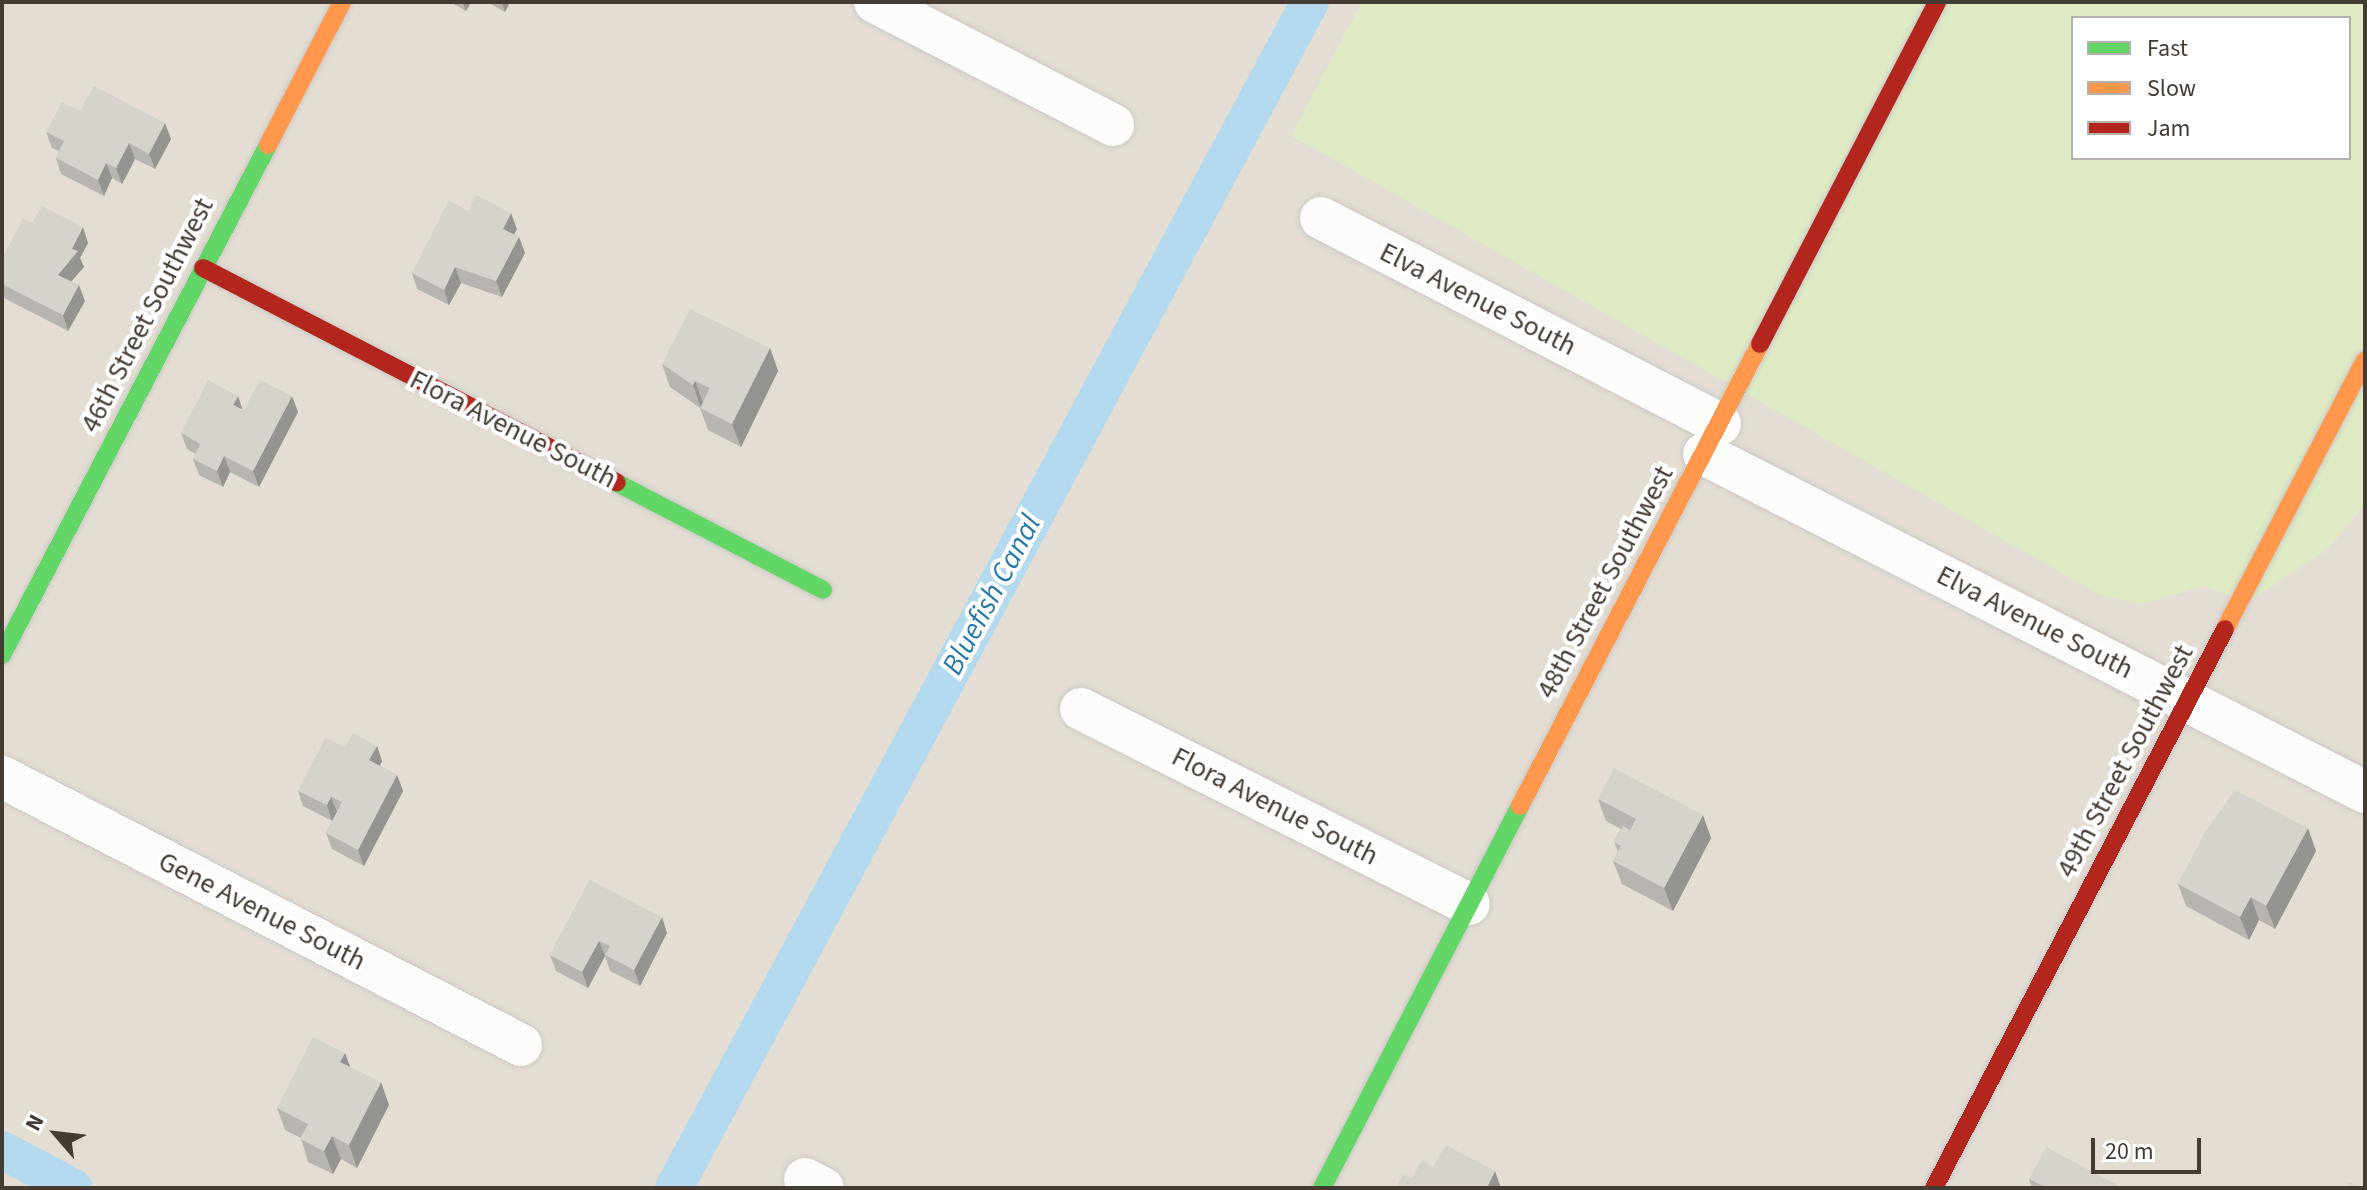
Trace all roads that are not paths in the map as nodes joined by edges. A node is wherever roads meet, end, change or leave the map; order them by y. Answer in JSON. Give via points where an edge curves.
{"nodes":[{"id":1,"x":342,"y":2,"type":"edge"},
{"id":2,"x":875,"y":2,"type":"edge"},
{"id":3,"x":1937,"y":2,"type":"edge"},
{"id":4,"x":1113,"y":125,"type":"dead end"},
{"id":5,"x":1321,"y":218,"type":"dead end"},
{"id":6,"x":203,"y":268,"type":"junction"},
{"id":7,"x":2365,"y":360,"type":"edge"},
{"id":8,"x":1712,"y":439,"type":"junction"},
{"id":9,"x":823,"y":590,"type":"dead end"},
{"id":10,"x":2,"y":655,"type":"edge"},
{"id":11,"x":2189,"y":701,"type":"junction"},
{"id":12,"x":1081,"y":709,"type":"dead end"},
{"id":13,"x":2,"y":777,"type":"edge"},
{"id":14,"x":2365,"y":792,"type":"edge"},
{"id":15,"x":1469,"y":904,"type":"junction"},
{"id":16,"x":521,"y":1045,"type":"dead end"},
{"id":17,"x":1322,"y":1188,"type":"edge"},
{"id":18,"x":1934,"y":1188,"type":"edge"}],
"edges":[{"from":1,"to":6,"type":"street","name":"46th Street Southwest"},
{"from":2,"to":4,"type":"street"},
{"from":3,"to":8,"type":"street","name":"48th Street Southwest"},
{"from":5,"to":8,"type":"street","name":"Elva Avenue South"},
{"from":6,"to":9,"type":"street","name":"Flora Avenue South"},
{"from":6,"to":10,"type":"street","name":"46th Street Southwest"},
{"from":7,"to":11,"type":"street","name":"49th Street Southwest"},
{"from":8,"to":11,"type":"street","name":"Elva Avenue South"},
{"from":8,"to":15,"type":"street","name":"48th Street Southwest"},
{"from":11,"to":14,"type":"street","name":"Elva Avenue South"},
{"from":11,"to":18,"type":"street","name":"49th Street Southwest"},
{"from":12,"to":15,"type":"street","name":"Flora Avenue South"},
{"from":13,"to":16,"type":"street","name":"Gene Avenue South"},
{"from":15,"to":17,"type":"street","name":"48th Street Southwest"}]}
